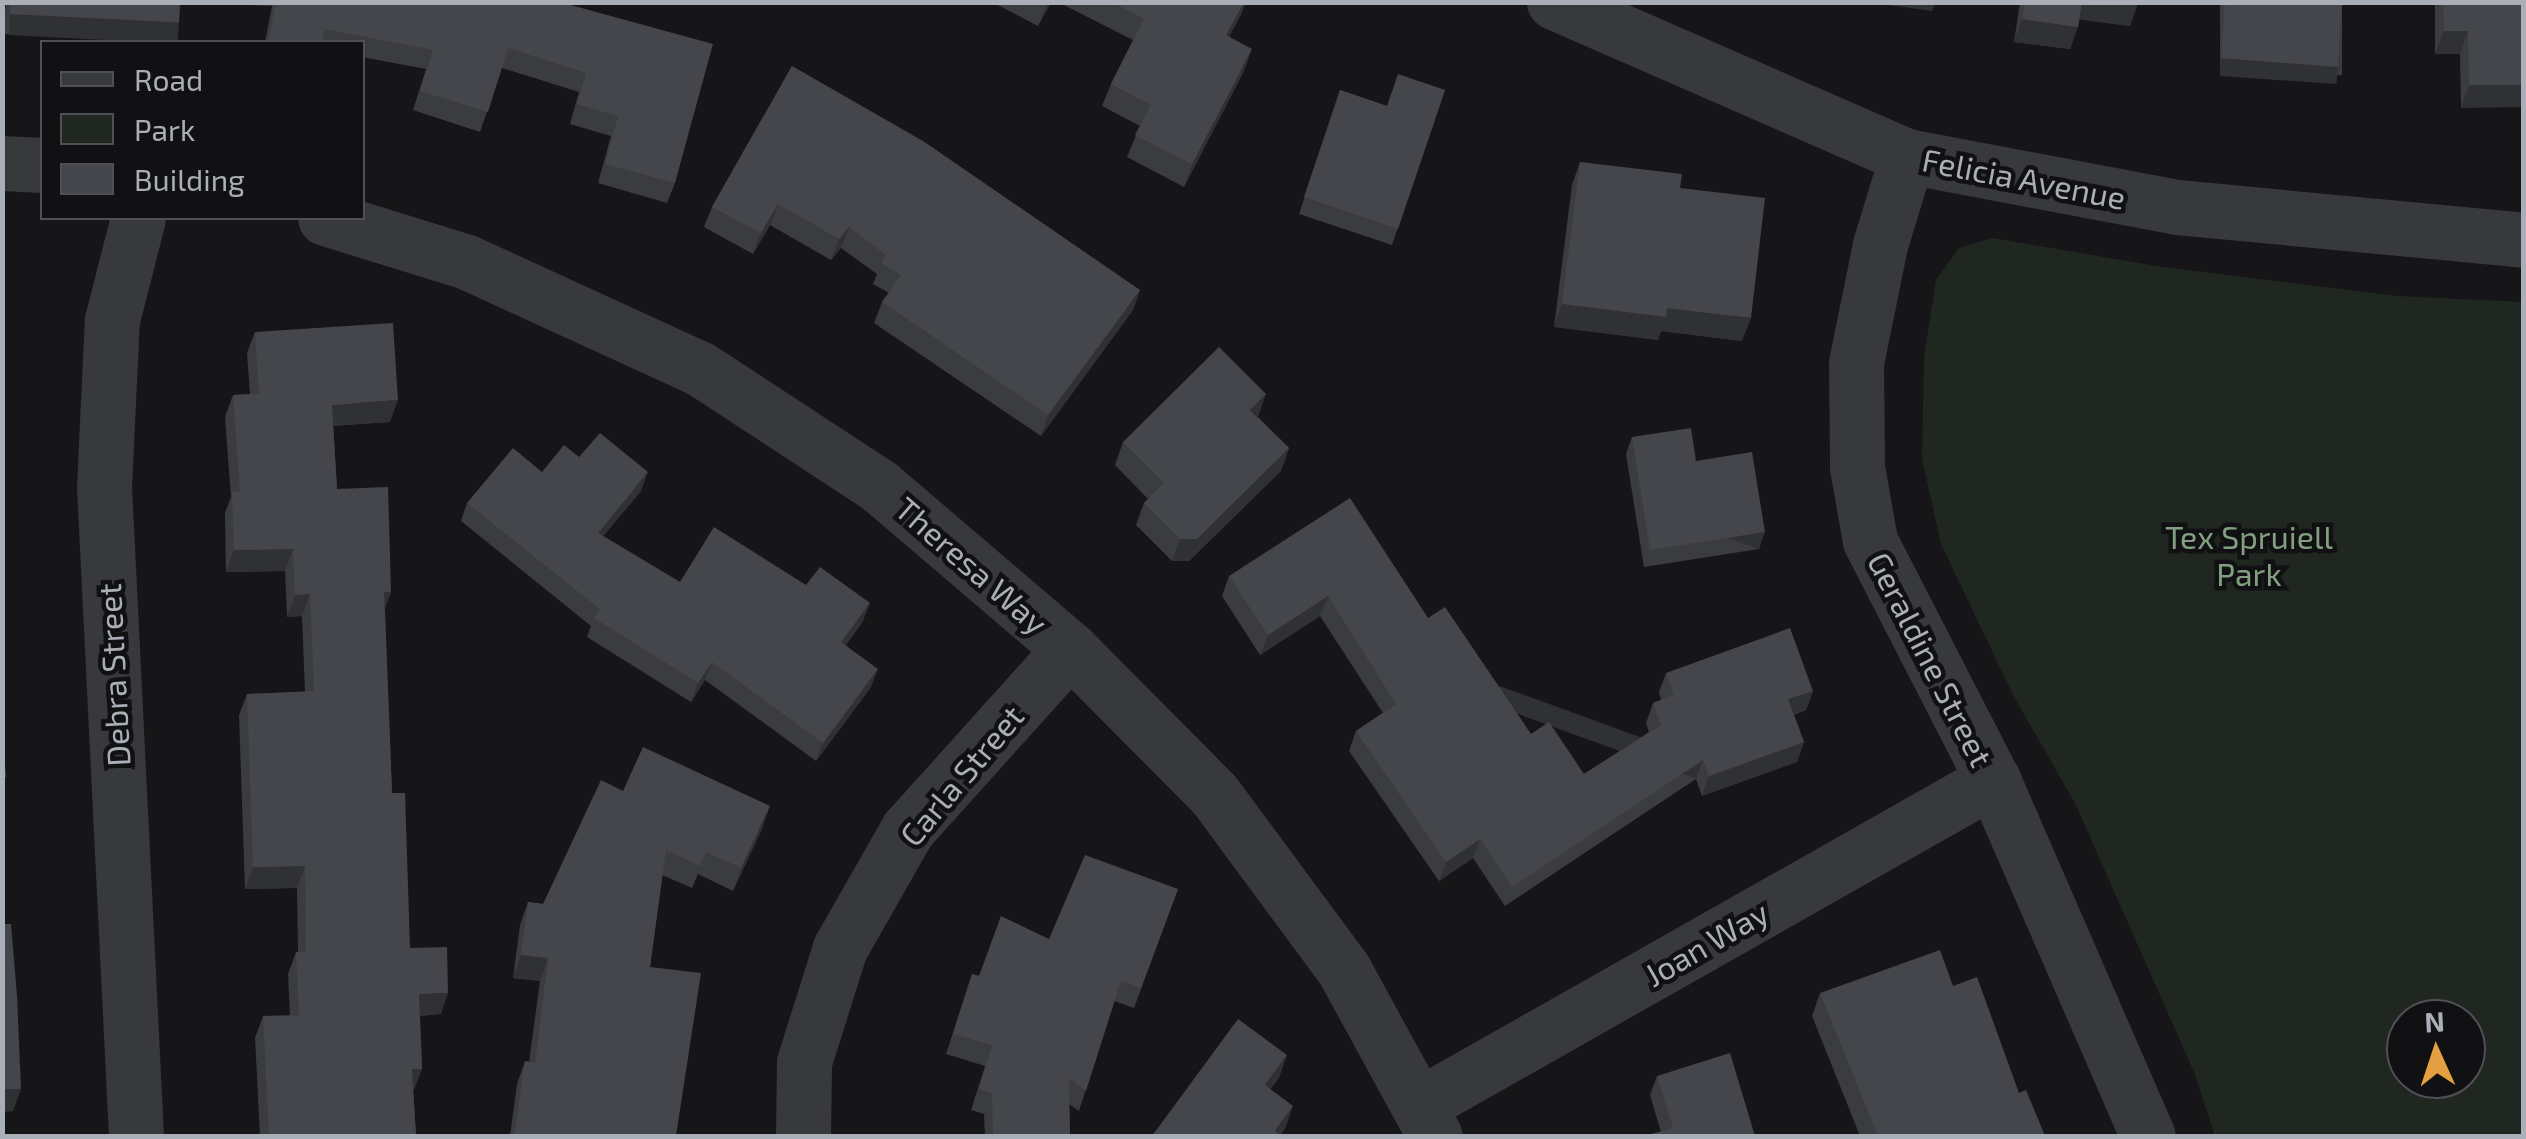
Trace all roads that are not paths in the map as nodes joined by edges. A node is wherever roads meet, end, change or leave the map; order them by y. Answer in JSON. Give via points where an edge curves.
{"nodes":[{"id":1,"x":1554,"y":2,"type":"edge"},
{"id":2,"x":1907,"y":156,"type":"junction"},
{"id":3,"x":2,"y":163,"type":"edge"},
{"id":4,"x":40,"y":165,"type":"edge"},
{"id":5,"x":137,"y":220,"type":"edge"},
{"id":6,"x":331,"y":220,"type":"edge"},
{"id":7,"x":2524,"y":240,"type":"edge"},
{"id":8,"x":1070,"y":649,"type":"junction"},
{"id":9,"x":1993,"y":780,"type":"junction"},
{"id":10,"x":1427,"y":1121,"type":"edge"},
{"id":11,"x":136,"y":1136,"type":"edge"},
{"id":12,"x":803,"y":1136,"type":"edge"},
{"id":13,"x":2148,"y":1136,"type":"edge"}],
"edges":[{"from":1,"to":2,"type":"street","name":"Felicia Avenue"},
{"from":2,"to":7,"type":"street","name":"Felicia Avenue","via":[[2177,207]]},
{"from":2,"to":9,"type":"street","name":"Geraldine Street","via":[[1880,245],[1856,364],[1857,467],[1870,541]]},
{"from":3,"to":4,"type":"street"},
{"from":5,"to":11,"type":"street","name":"Debra Street","via":[[112,320],[104,486]]},
{"from":6,"to":8,"type":"street","name":"Theresa Way","via":[[467,262],[700,368],[878,484]]},
{"from":8,"to":10,"type":"street","name":"Theresa Way","via":[[1214,794],[1344,970]]},
{"from":8,"to":12,"type":"street","name":"Carla Street","via":[[908,829],[840,948],[804,1062]]},
{"from":9,"to":10,"type":"street","name":"Joan Way"},
{"from":9,"to":13,"type":"street","name":"Geraldine Street"}]}
